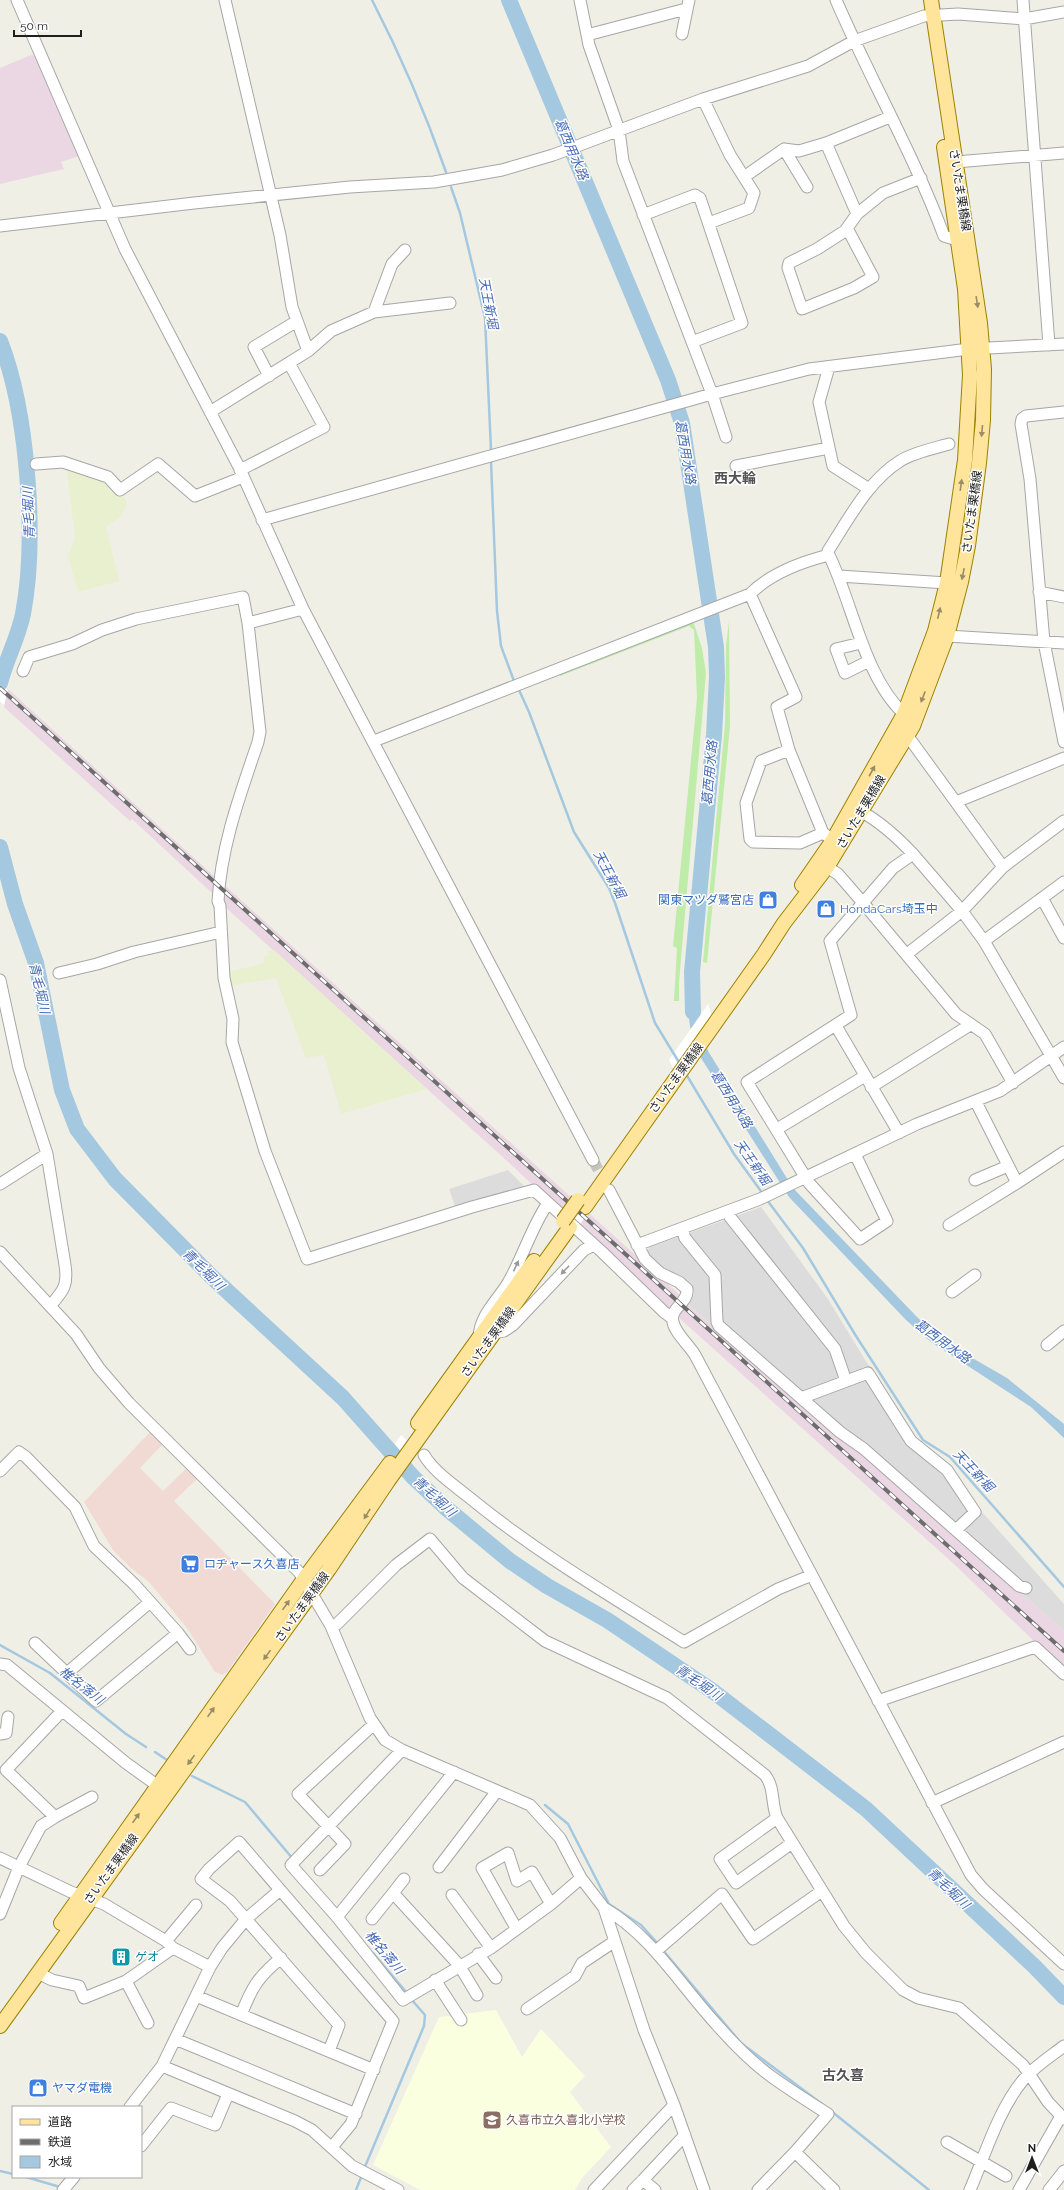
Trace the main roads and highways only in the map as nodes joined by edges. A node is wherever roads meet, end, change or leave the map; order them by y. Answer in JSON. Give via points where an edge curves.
{"nodes":[{"id":1,"x":922,"y":0,"type":"edge"},
{"id":2,"x":932,"y":0,"type":"edge"},
{"id":3,"x":929,"y":16,"type":"junction"},
{"id":4,"x":976,"y":349,"type":"junction"},
{"id":5,"x":941,"y":634,"type":"junction"},
{"id":6,"x":713,"y":1019,"type":"junction"},
{"id":7,"x":566,"y":1224,"type":"junction"},
{"id":8,"x":414,"y":1447,"type":"junction"},
{"id":9,"x":384,"y":1478,"type":"junction"},
{"id":10,"x":85,"y":1897,"type":"junction"},
{"id":11,"x":0,"y":2010,"type":"edge"},
{"id":12,"x":0,"y":2026,"type":"edge"}],
"edges":[{"from":1,"to":3,"type":"main road","name":"さいたま栗橋線"},
{"from":2,"to":3,"type":"main road","name":"さいたま栗橋線"},
{"from":3,"to":4,"type":"main road","name":"さいたま栗橋線","via":[[957,240]]},
{"from":3,"to":4,"type":"main road","name":"さいたま栗橋線","one_way":true,"via":[[956,162]]},
{"from":5,"to":4,"type":"main road","name":"さいたま栗橋線","one_way":true,"via":[[965,460],[970,375]]},
{"from":4,"to":5,"type":"main road","name":"さいたま栗橋線","one_way":true,"via":[[983,420],[975,502],[961,582]]},
{"from":6,"to":5,"type":"main road","name":"さいたま栗橋線","one_way":true,"via":[[904,714]]},
{"from":5,"to":6,"type":"main road","name":"さいたま栗橋線","one_way":true,"via":[[913,726],[827,867]]},
{"from":6,"to":7,"type":"main road","name":"さいたま栗橋線"},
{"from":7,"to":8,"type":"main road","name":"さいたま栗橋線"},
{"from":7,"to":8,"type":"main road","name":"さいたま栗橋線","via":[[478,1336]]},
{"from":8,"to":9,"type":"main road","name":"さいたま栗橋線"},
{"from":10,"to":9,"type":"main road","name":"さいたま栗橋線","one_way":true,"via":[[158,1786],[304,1579]]},
{"from":9,"to":10,"type":"main road","name":"さいたま栗橋線","one_way":true,"via":[[363,1520],[312,1593]]},
{"from":10,"to":11,"type":"main road","name":"さいたま栗橋線"},
{"from":10,"to":12,"type":"main road","name":"さいたま栗橋線","via":[[38,1972]]}]}
